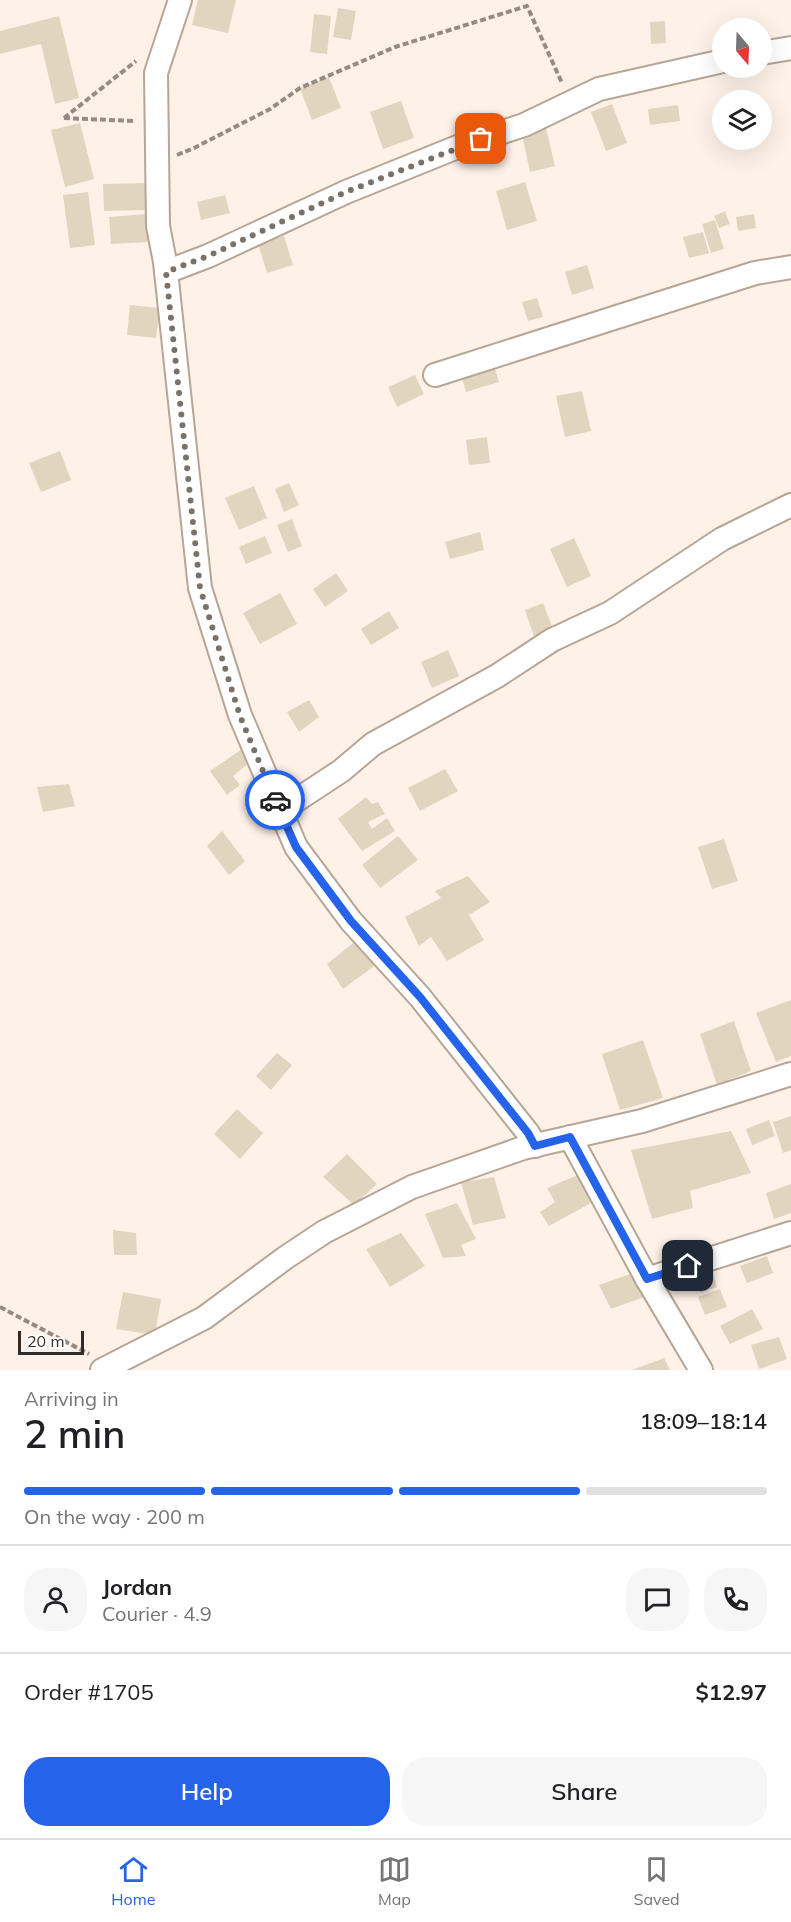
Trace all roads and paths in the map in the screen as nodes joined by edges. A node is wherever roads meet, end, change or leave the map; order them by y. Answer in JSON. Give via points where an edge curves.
{"nodes":[{"id":1,"x":180,"y":0,"type":"edge"},
{"id":2,"x":169,"y":34,"type":"junction"},
{"id":3,"x":791,"y":48,"type":"edge"},
{"id":4,"x":772,"y":51,"type":"edge"},
{"id":5,"x":712,"y":63,"type":"edge"},
{"id":6,"x":572,"y":103,"type":"junction"},
{"id":7,"x":156,"y":121,"type":"junction"},
{"id":8,"x":157,"y":162,"type":"junction"},
{"id":9,"x":791,"y":267,"type":"edge"},
{"id":10,"x":166,"y":272,"type":"junction"},
{"id":11,"x":435,"y":375,"type":"dead end"},
{"id":12,"x":791,"y":505,"type":"edge"},
{"id":13,"x":280,"y":811,"type":"junction"},
{"id":14,"x":791,"y":1074,"type":"edge"},
{"id":15,"x":570,"y":1137,"type":"junction"},
{"id":16,"x":535,"y":1146,"type":"junction"},
{"id":17,"x":791,"y":1233,"type":"edge"},
{"id":18,"x":647,"y":1279,"type":"junction"},
{"id":19,"x":0,"y":1307,"type":"edge"},
{"id":20,"x":106,"y":1368,"type":"edge"},
{"id":21,"x":701,"y":1370,"type":"edge"}],
"edges":[{"from":1,"to":2,"type":"street"},
{"from":2,"to":7,"type":"street","via":[[156,73]]},
{"from":2,"to":7,"type":"path","via":[[64,118]]},
{"from":3,"to":4,"type":"street"},
{"from":5,"to":6,"type":"street","via":[[599,89]]},
{"from":6,"to":8,"type":"path","via":[[527,6],[394,47],[300,88],[270,109],[194,148]]},
{"from":6,"to":10,"type":"street","via":[[346,192]]},
{"from":7,"to":8,"type":"street"},
{"from":8,"to":10,"type":"street","via":[[158,226]]},
{"from":9,"to":11,"type":"street","via":[[755,273]]},
{"from":10,"to":13,"type":"street","via":[[200,588],[240,716]]},
{"from":12,"to":13,"type":"street","via":[[722,538],[610,613],[552,640],[497,676],[373,744],[341,771]]},
{"from":13,"to":16,"type":"street","via":[[296,847],[351,921],[420,997]]},
{"from":14,"to":15,"type":"street","via":[[642,1121]]},
{"from":15,"to":16,"type":"street"},
{"from":15,"to":18,"type":"street"},
{"from":16,"to":20,"type":"street","via":[[412,1186],[324,1232],[204,1318]]},
{"from":17,"to":18,"type":"street"},
{"from":18,"to":21,"type":"street"},
{"from":19,"to":20,"type":"path"}]}
